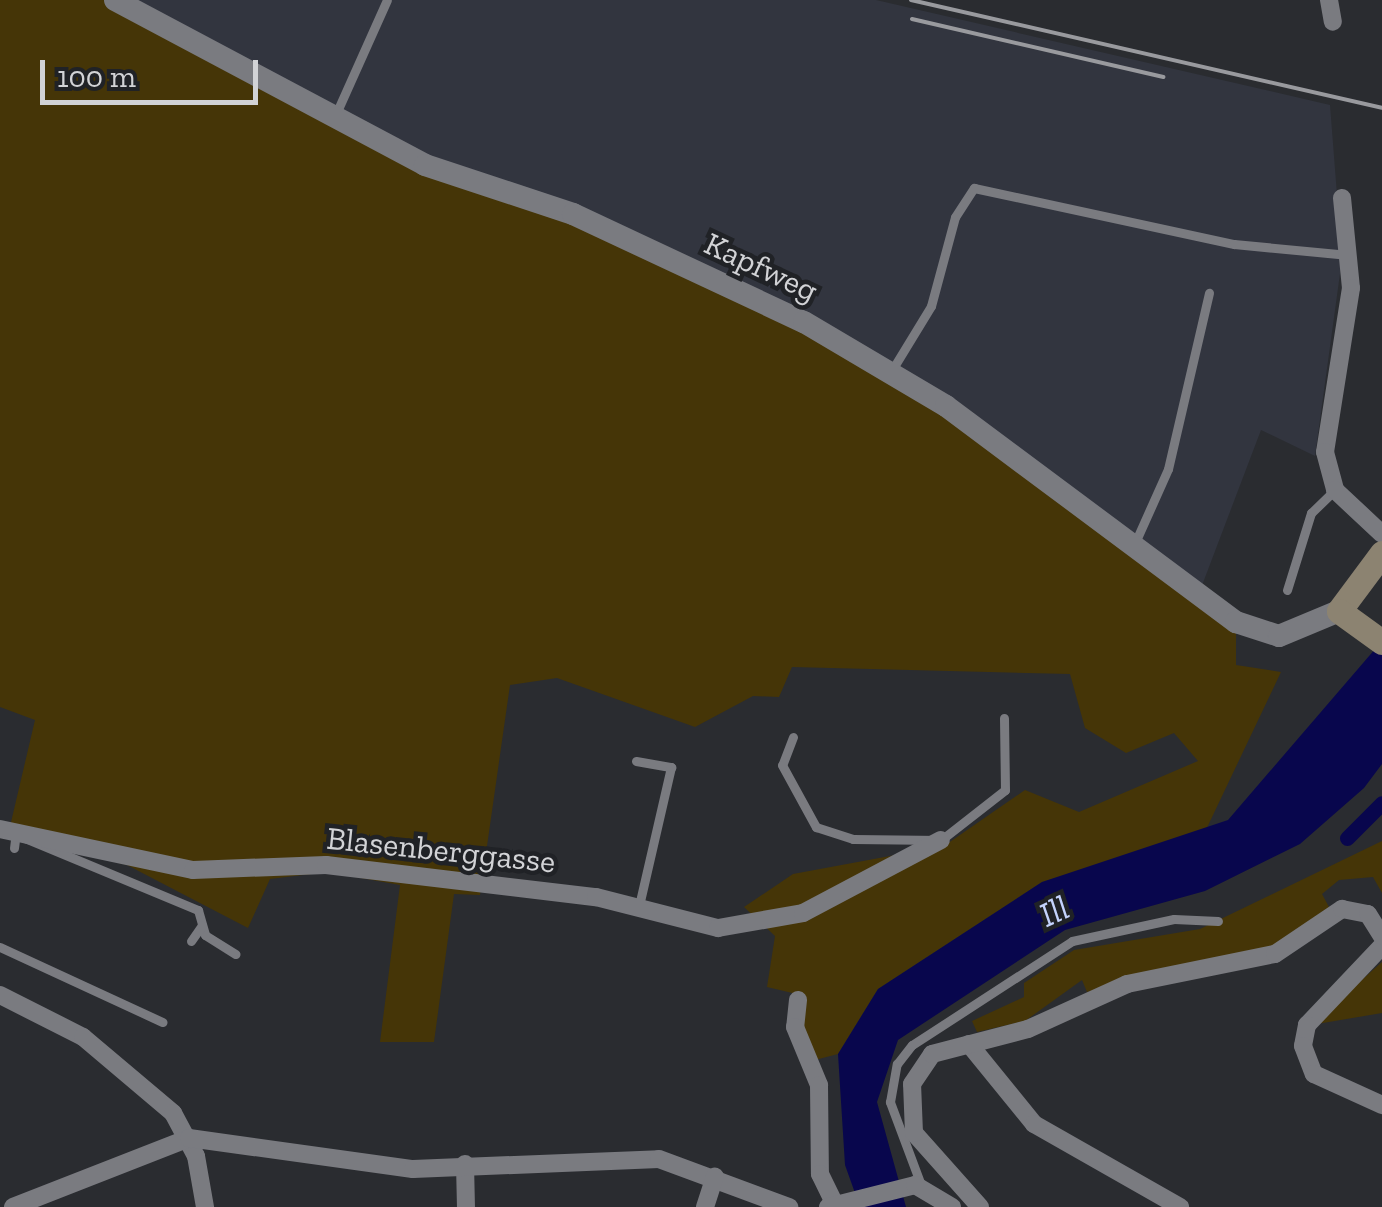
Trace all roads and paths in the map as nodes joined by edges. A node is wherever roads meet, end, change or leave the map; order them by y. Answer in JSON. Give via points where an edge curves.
{"nodes":[{"id":1,"x":115,"y":0,"type":"edge"},
{"id":2,"x":387,"y":0,"type":"edge"},
{"id":3,"x":1329,"y":0,"type":"edge"},
{"id":4,"x":1333,"y":22,"type":"dead end"},
{"id":5,"x":334,"y":118,"type":"junction"},
{"id":6,"x":1342,"y":198,"type":"dead end"},
{"id":7,"x":1350,"y":256,"type":"junction"},
{"id":8,"x":1209,"y":293,"type":"dead end"},
{"id":9,"x":891,"y":371,"type":"junction"},
{"id":10,"x":1334,"y":490,"type":"junction"},
{"id":11,"x":1382,"y":534,"type":"edge"},
{"id":12,"x":1132,"y":548,"type":"junction"},
{"id":13,"x":1382,"y":553,"type":"edge"},
{"id":14,"x":1287,"y":590,"type":"dead end"},
{"id":15,"x":1339,"y":612,"type":"junction"},
{"id":16,"x":1372,"y":635,"type":"edge"},
{"id":17,"x":1004,"y":718,"type":"dead end"},
{"id":18,"x":793,"y":737,"type":"dead end"},
{"id":19,"x":636,"y":761,"type":"dead end"},
{"id":20,"x":10,"y":836,"type":"edge"},
{"id":21,"x":941,"y":840,"type":"junction"},
{"id":22,"x":638,"y":910,"type":"junction"},
{"id":23,"x":1218,"y":921,"type":"dead end"},
{"id":24,"x":202,"y":925,"type":"junction"},
{"id":25,"x":1378,"y":928,"type":"edge"},
{"id":26,"x":191,"y":942,"type":"dead end"},
{"id":27,"x":1382,"y":946,"type":"edge"},
{"id":28,"x":0,"y":947,"type":"edge"},
{"id":29,"x":236,"y":954,"type":"dead end"},
{"id":30,"x":0,"y":995,"type":"edge"},
{"id":31,"x":798,"y":1000,"type":"dead end"},
{"id":32,"x":162,"y":1022,"type":"dead end"},
{"id":33,"x":969,"y":1044,"type":"junction"},
{"id":34,"x":1382,"y":1105,"type":"edge"},
{"id":35,"x":190,"y":1138,"type":"junction"},
{"id":36,"x":465,"y":1164,"type":"junction"},
{"id":37,"x":715,"y":1177,"type":"junction"},
{"id":38,"x":915,"y":1186,"type":"junction"},
{"id":39,"x":832,"y":1206,"type":"edge"},
{"id":40,"x":13,"y":1207,"type":"edge"},
{"id":41,"x":205,"y":1207,"type":"edge"},
{"id":42,"x":466,"y":1207,"type":"edge"},
{"id":43,"x":706,"y":1207,"type":"edge"},
{"id":44,"x":789,"y":1207,"type":"edge"},
{"id":45,"x":952,"y":1207,"type":"edge"},
{"id":46,"x":980,"y":1207,"type":"edge"},
{"id":47,"x":1180,"y":1207,"type":"edge"}],
"edges":[{"from":1,"to":5,"type":"street","name":"Kapfweg"},
{"from":2,"to":5,"type":"lane"},
{"from":3,"to":4,"type":"street"},
{"from":5,"to":9,"type":"street","name":"Kapfweg","via":[[425,166],[573,214]]},
{"from":6,"to":7,"type":"street"},
{"from":7,"to":9,"type":"lane","via":[[1234,244],[974,188],[955,217],[931,306]]},
{"from":7,"to":10,"type":"street","via":[[1325,452]]},
{"from":8,"to":12,"type":"lane","via":[[1168,469]]},
{"from":9,"to":12,"type":"street","name":"Kapfweg"},
{"from":10,"to":11,"type":"street"},
{"from":10,"to":14,"type":"lane","via":[[1311,513]]},
{"from":12,"to":15,"type":"street","name":"Kapfweg","via":[[1259,633],[1301,631]]},
{"from":13,"to":15,"type":"main road"},
{"from":15,"to":16,"type":"main road"},
{"from":17,"to":21,"type":"lane","via":[[1004,790]]},
{"from":18,"to":21,"type":"lane","via":[[782,765],[816,827],[853,839]]},
{"from":19,"to":22,"type":"lane","via":[[671,768]]},
{"from":20,"to":22,"type":"street","name":"Blasenberggasse","via":[[193,870],[326,865]]},
{"from":20,"to":24,"type":"lane","via":[[130,876],[198,910]]},
{"from":21,"to":22,"type":"street","name":"Blasenberggasse","via":[[774,922],[718,928]]},
{"from":23,"to":38,"type":"lane","via":[[1174,919],[1072,941],[912,1044],[897,1064],[890,1102]]},
{"from":24,"to":26,"type":"lane"},
{"from":24,"to":29,"type":"lane"},
{"from":25,"to":33,"type":"street","via":[[1342,909],[1275,954],[1127,984],[1028,1029]]},
{"from":27,"to":34,"type":"street","via":[[1308,1025],[1302,1046],[1314,1074]]},
{"from":28,"to":32,"type":"lane"},
{"from":30,"to":35,"type":"street","via":[[125,1068]]},
{"from":31,"to":39,"type":"street","via":[[794,1027],[819,1085],[820,1174]]},
{"from":33,"to":46,"type":"street","via":[[924,1060],[909,1118],[922,1146]]},
{"from":33,"to":47,"type":"street","via":[[1034,1124]]},
{"from":35,"to":36,"type":"street","via":[[378,1167]]},
{"from":35,"to":40,"type":"street"},
{"from":35,"to":41,"type":"street"},
{"from":36,"to":37,"type":"street","via":[[619,1156]]},
{"from":36,"to":42,"type":"street"},
{"from":37,"to":43,"type":"street"},
{"from":37,"to":44,"type":"street"},
{"from":38,"to":39,"type":"street"},
{"from":38,"to":45,"type":"street"}]}
